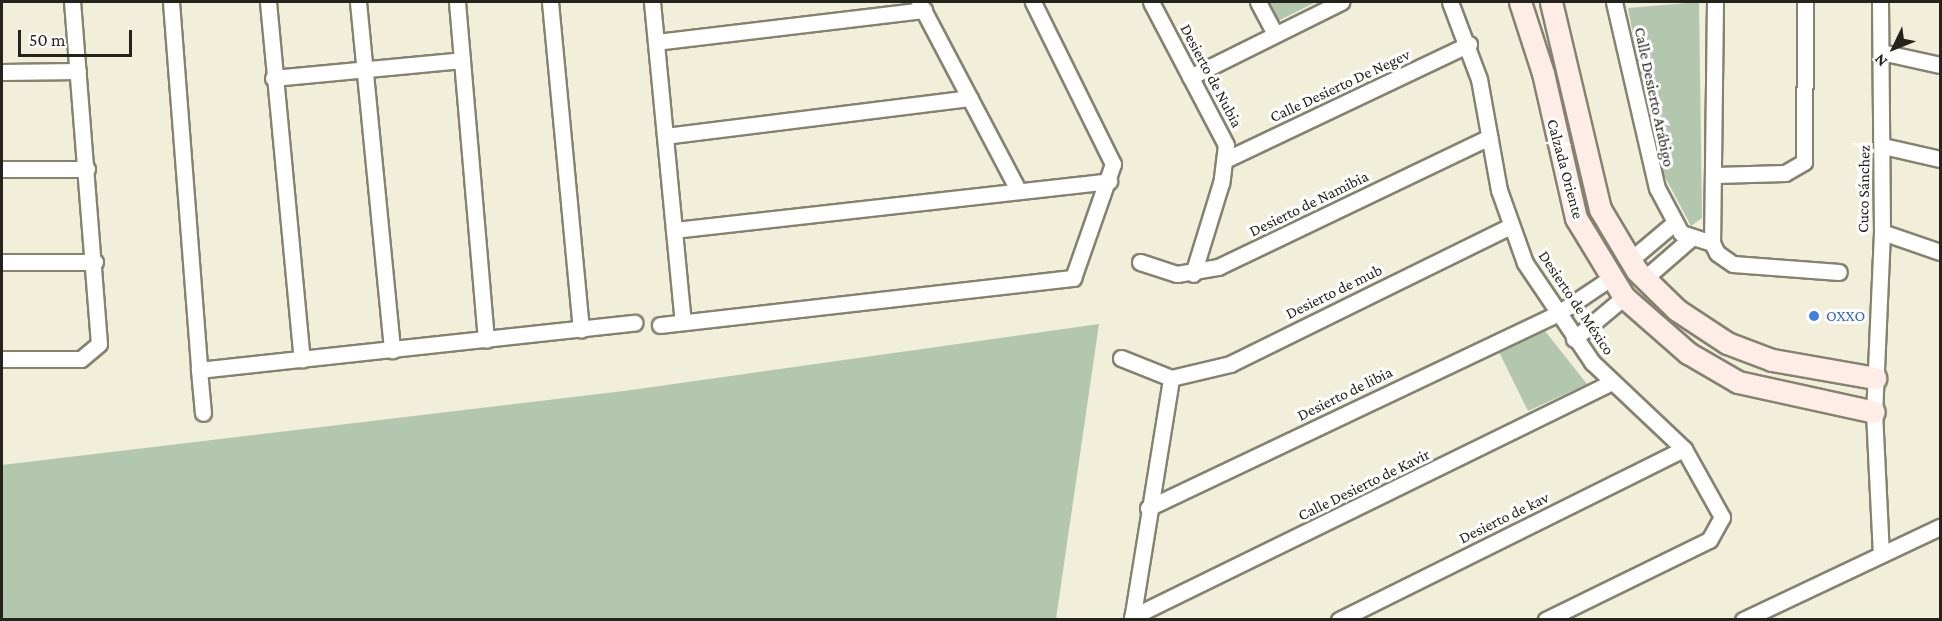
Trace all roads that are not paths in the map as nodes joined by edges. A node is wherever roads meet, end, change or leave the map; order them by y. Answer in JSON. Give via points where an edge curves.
{"nodes":[{"id":1,"x":72,"y":2,"type":"edge"},
{"id":2,"x":171,"y":2,"type":"edge"},
{"id":3,"x":268,"y":2,"type":"edge"},
{"id":4,"x":358,"y":2,"type":"edge"},
{"id":5,"x":457,"y":2,"type":"edge"},
{"id":6,"x":550,"y":2,"type":"edge"},
{"id":7,"x":652,"y":2,"type":"edge"},
{"id":8,"x":1033,"y":2,"type":"edge"},
{"id":9,"x":1151,"y":2,"type":"edge"},
{"id":10,"x":1258,"y":2,"type":"edge"},
{"id":11,"x":1341,"y":2,"type":"edge"},
{"id":12,"x":1450,"y":2,"type":"edge"},
{"id":13,"x":1520,"y":2,"type":"edge"},
{"id":14,"x":1551,"y":2,"type":"edge"},
{"id":15,"x":1614,"y":2,"type":"edge"},
{"id":16,"x":1715,"y":2,"type":"edge"},
{"id":17,"x":1805,"y":2,"type":"edge"},
{"id":18,"x":1880,"y":2,"type":"edge"},
{"id":19,"x":922,"y":6,"type":"edge"},
{"id":20,"x":1275,"y":34,"type":"junction"},
{"id":21,"x":656,"y":42,"type":"junction"},
{"id":22,"x":1469,"y":44,"type":"junction"},
{"id":23,"x":1881,"y":52,"type":"junction"},
{"id":24,"x":462,"y":60,"type":"junction"},
{"id":25,"x":1941,"y":65,"type":"edge"},
{"id":26,"x":363,"y":69,"type":"junction"},
{"id":27,"x":78,"y":70,"type":"junction"},
{"id":28,"x":2,"y":72,"type":"edge"},
{"id":29,"x":1190,"y":77,"type":"junction"},
{"id":30,"x":273,"y":78,"type":"junction"},
{"id":31,"x":970,"y":98,"type":"junction"},
{"id":32,"x":665,"y":136,"type":"junction"},
{"id":33,"x":1489,"y":137,"type":"junction"},
{"id":34,"x":1883,"y":146,"type":"junction"},
{"id":35,"x":1227,"y":159,"type":"junction"},
{"id":36,"x":1941,"y":159,"type":"edge"},
{"id":37,"x":2,"y":169,"type":"edge"},
{"id":38,"x":87,"y":169,"type":"junction"},
{"id":39,"x":1715,"y":175,"type":"junction"},
{"id":40,"x":1109,"y":181,"type":"junction"},
{"id":41,"x":1017,"y":188,"type":"junction"},
{"id":42,"x":1673,"y":224,"type":"junction"},
{"id":43,"x":1509,"y":227,"type":"junction"},
{"id":44,"x":674,"y":230,"type":"junction"},
{"id":45,"x":1882,"y":232,"type":"junction"},
{"id":46,"x":1690,"y":239,"type":"junction"},
{"id":47,"x":1712,"y":243,"type":"junction"},
{"id":48,"x":1941,"y":252,"type":"edge"},
{"id":49,"x":1629,"y":261,"type":"junction"},
{"id":50,"x":2,"y":262,"type":"edge"},
{"id":51,"x":95,"y":262,"type":"junction"},
{"id":52,"x":1140,"y":262,"type":"dead end"},
{"id":53,"x":1839,"y":272,"type":"dead end"},
{"id":54,"x":1193,"y":274,"type":"junction"},
{"id":55,"x":1610,"y":279,"type":"junction"},
{"id":56,"x":1644,"y":279,"type":"junction"},
{"id":57,"x":1624,"y":297,"type":"junction"},
{"id":58,"x":1557,"y":314,"type":"junction"},
{"id":59,"x":683,"y":322,"type":"junction"},
{"id":60,"x":634,"y":323,"type":"dead end"},
{"id":61,"x":660,"y":325,"type":"dead end"},
{"id":62,"x":580,"y":330,"type":"junction"},
{"id":63,"x":1574,"y":339,"type":"junction"},
{"id":64,"x":486,"y":340,"type":"junction"},
{"id":65,"x":392,"y":350,"type":"junction"},
{"id":66,"x":1120,"y":358,"type":"dead end"},
{"id":67,"x":2,"y":359,"type":"edge"},
{"id":68,"x":302,"y":359,"type":"junction"},
{"id":69,"x":199,"y":370,"type":"junction"},
{"id":70,"x":1171,"y":378,"type":"junction"},
{"id":71,"x":1875,"y":378,"type":"junction"},
{"id":72,"x":1610,"y":383,"type":"junction"},
{"id":73,"x":1874,"y":412,"type":"junction"},
{"id":74,"x":203,"y":413,"type":"dead end"},
{"id":75,"x":1684,"y":448,"type":"junction"},
{"id":76,"x":1148,"y":508,"type":"junction"},
{"id":77,"x":1941,"y":527,"type":"edge"},
{"id":78,"x":1881,"y":555,"type":"junction"},
{"id":79,"x":1132,"y":618,"type":"edge"},
{"id":80,"x":1339,"y":620,"type":"edge"},
{"id":81,"x":1546,"y":620,"type":"edge"},
{"id":82,"x":1743,"y":620,"type":"edge"}],
"edges":[{"from":1,"to":27,"type":"street"},
{"from":2,"to":69,"type":"street"},
{"from":3,"to":30,"type":"street"},
{"from":4,"to":26,"type":"street"},
{"from":5,"to":24,"type":"street"},
{"from":6,"to":62,"type":"street"},
{"from":7,"to":21,"type":"street"},
{"from":8,"to":40,"type":"street","via":[[1112,152]]},
{"from":9,"to":29,"type":"street","name":"Desierto de Nubia"},
{"from":10,"to":20,"type":"street"},
{"from":11,"to":20,"type":"street"},
{"from":12,"to":22,"type":"street","name":"Desierto de México"},
{"from":13,"to":55,"type":"street","name":"Calzada Oriente","via":[[1543,73],[1576,218]]},
{"from":14,"to":49,"type":"street","name":"Calzada Oriente","via":[[1587,168],[1600,209]]},
{"from":15,"to":42,"type":"street","name":"Calle Desierto Arábigo","via":[[1647,158]]},
{"from":16,"to":39,"type":"street"},
{"from":17,"to":39,"type":"street","via":[[1808,154],[1800,167],[1785,173]]},
{"from":18,"to":23,"type":"street","name":"Cuco Sánchez"},
{"from":19,"to":21,"type":"street"},
{"from":19,"to":31,"type":"street"},
{"from":20,"to":29,"type":"street"},
{"from":21,"to":32,"type":"street"},
{"from":22,"to":33,"type":"street","name":"Desierto de México"},
{"from":22,"to":35,"type":"street","name":"Calle Desierto De Negev"},
{"from":23,"to":25,"type":"street"},
{"from":23,"to":34,"type":"street","name":"Cuco Sánchez"},
{"from":24,"to":26,"type":"street"},
{"from":24,"to":64,"type":"street"},
{"from":26,"to":30,"type":"street"},
{"from":26,"to":65,"type":"street"},
{"from":27,"to":28,"type":"street"},
{"from":27,"to":38,"type":"street"},
{"from":29,"to":35,"type":"street","name":"Desierto de Nubia","via":[[1221,131]]},
{"from":30,"to":68,"type":"street"},
{"from":31,"to":32,"type":"street"},
{"from":31,"to":41,"type":"street"},
{"from":32,"to":44,"type":"street"},
{"from":33,"to":43,"type":"street","name":"Desierto de México"},
{"from":33,"to":54,"type":"street","name":"Desierto de Namibia"},
{"from":34,"to":36,"type":"street"},
{"from":34,"to":45,"type":"street","name":"Cuco Sánchez"},
{"from":35,"to":54,"type":"street","name":"Desierto de Nubia"},
{"from":37,"to":38,"type":"street"},
{"from":38,"to":51,"type":"street"},
{"from":39,"to":47,"type":"street"},
{"from":40,"to":41,"type":"street"},
{"from":40,"to":59,"type":"street","via":[[1078,270],[1065,282]]},
{"from":41,"to":44,"type":"street"},
{"from":42,"to":46,"type":"street","name":"Calle Desierto Arábigo"},
{"from":42,"to":49,"type":"street"},
{"from":43,"to":58,"type":"street","name":"Desierto de México"},
{"from":43,"to":70,"type":"street","name":"Desierto de mub","via":[[1230,364]]},
{"from":44,"to":59,"type":"street"},
{"from":45,"to":48,"type":"street"},
{"from":45,"to":71,"type":"street","name":"Cuco Sánchez"},
{"from":46,"to":47,"type":"street"},
{"from":46,"to":56,"type":"street"},
{"from":47,"to":53,"type":"street","via":[[1733,264]]},
{"from":49,"to":55,"type":"street"},
{"from":49,"to":56,"type":"street","name":"Calzada Oriente"},
{"from":50,"to":51,"type":"street"},
{"from":51,"to":67,"type":"street","via":[[99,344],[94,351],[81,359]]},
{"from":52,"to":54,"type":"street"},
{"from":55,"to":57,"type":"street","name":"Calzada Oriente"},
{"from":55,"to":58,"type":"street","name":"Desierto de libia"},
{"from":56,"to":57,"type":"street"},
{"from":56,"to":71,"type":"street","name":"Calzada Oriente","via":[[1702,328],[1749,352],[1821,372]]},
{"from":57,"to":63,"type":"street"},
{"from":57,"to":73,"type":"street","name":"Calzada Oriente","via":[[1688,353],[1738,381]]},
{"from":58,"to":63,"type":"street","name":"Desierto de México"},
{"from":58,"to":76,"type":"street","name":"Desierto de libia"},
{"from":59,"to":61,"type":"street"},
{"from":60,"to":62,"type":"street"},
{"from":62,"to":64,"type":"street"},
{"from":63,"to":72,"type":"street","name":"Desierto de México"},
{"from":64,"to":65,"type":"street"},
{"from":65,"to":68,"type":"street"},
{"from":66,"to":70,"type":"street"},
{"from":68,"to":69,"type":"street"},
{"from":69,"to":74,"type":"street"},
{"from":70,"to":76,"type":"street"},
{"from":71,"to":73,"type":"street","name":"Cuco Sánchez"},
{"from":72,"to":75,"type":"street","name":"Desierto de México"},
{"from":72,"to":79,"type":"street","name":"Calle Desierto de Kavir"},
{"from":73,"to":78,"type":"street","name":"Cuco Sánchez"},
{"from":75,"to":80,"type":"street","name":"Desierto de kav"},
{"from":75,"to":81,"type":"street","name":"Desierto de México","via":[[1722,517],[1709,540]]},
{"from":76,"to":79,"type":"street"},
{"from":77,"to":78,"type":"street"},
{"from":78,"to":82,"type":"street"}]}
